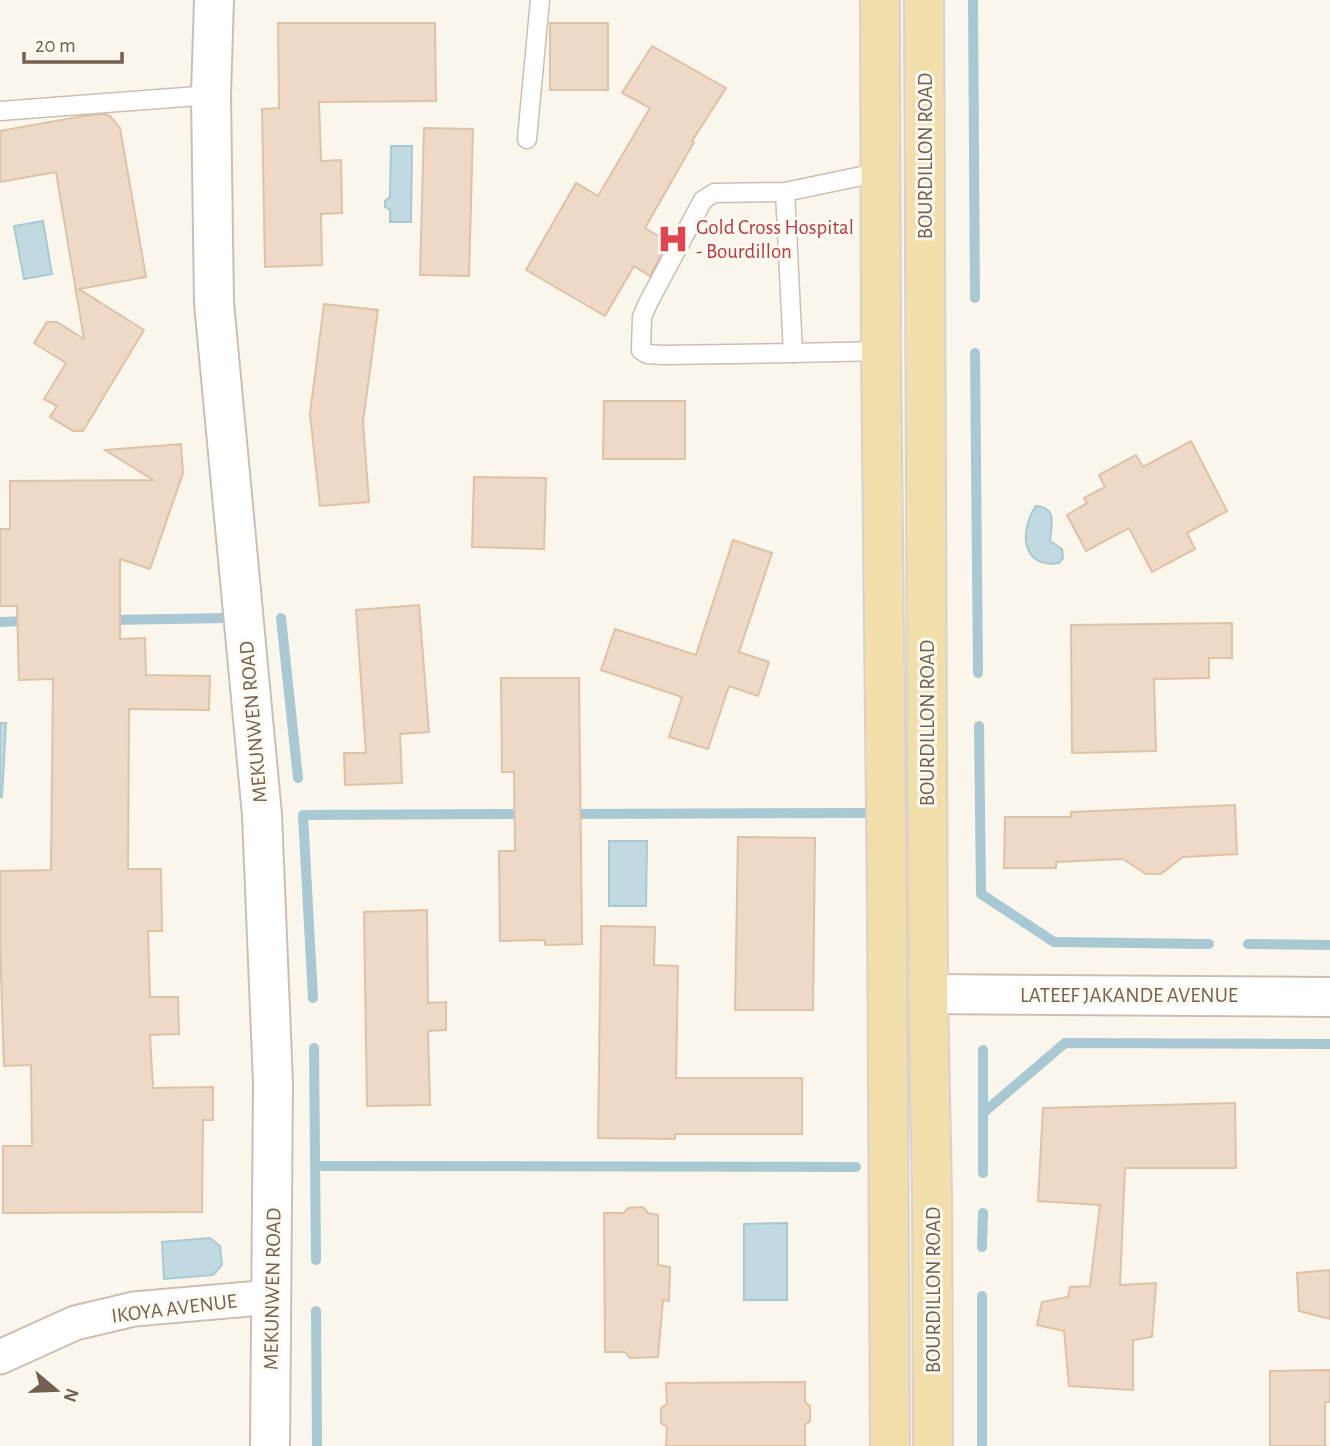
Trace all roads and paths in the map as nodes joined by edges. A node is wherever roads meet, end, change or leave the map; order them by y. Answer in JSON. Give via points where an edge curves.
{"nodes":[{"id":1,"x":214,"y":0,"type":"edge"},
{"id":2,"x":540,"y":0,"type":"edge"},
{"id":3,"x":880,"y":0,"type":"edge"},
{"id":4,"x":925,"y":0,"type":"edge"},
{"id":5,"x":211,"y":95,"type":"junction"},
{"id":6,"x":0,"y":111,"type":"edge"},
{"id":7,"x":527,"y":139,"type":"dead end"},
{"id":8,"x":881,"y":172,"type":"junction"},
{"id":9,"x":785,"y":192,"type":"junction"},
{"id":10,"x":881,"y":351,"type":"junction"},
{"id":11,"x":793,"y":353,"type":"junction"},
{"id":12,"x":928,"y":994,"type":"junction"},
{"id":13,"x":1330,"y":997,"type":"edge"},
{"id":14,"x":272,"y":1297,"type":"junction"},
{"id":15,"x":0,"y":1357,"type":"edge"},
{"id":16,"x":270,"y":1446,"type":"edge"},
{"id":17,"x":890,"y":1446,"type":"edge"},
{"id":18,"x":933,"y":1446,"type":"edge"}],
"edges":[{"from":1,"to":5,"type":"street","name":"MEKUNWEN ROAD"},
{"from":2,"to":7,"type":"lane"},
{"from":3,"to":8,"type":"main road","name":"BOURDILLON ROAD"},
{"from":4,"to":12,"type":"main road","name":"BOURDILLON ROAD"},
{"from":5,"to":6,"type":"lane"},
{"from":5,"to":14,"type":"street","name":"MEKUNWEN ROAD","via":[[214,303],[262,815],[273,1083]]},
{"from":8,"to":9,"type":"lane"},
{"from":8,"to":10,"type":"main road","name":"BOURDILLON ROAD"},
{"from":9,"to":11,"type":"lane"},
{"from":9,"to":11,"type":"lane","via":[[714,193],[703,200],[642,317],[641,350],[664,355]]},
{"from":10,"to":11,"type":"lane"},
{"from":10,"to":17,"type":"main road","name":"BOURDILLON ROAD"},
{"from":12,"to":13,"type":"street","name":"LATEEF JAKANDE AVENUE"},
{"from":12,"to":18,"type":"main road","name":"BOURDILLON ROAD"},
{"from":14,"to":15,"type":"street","name":"IKOYA AVENUE","via":[[135,1309],[75,1323]]},
{"from":14,"to":16,"type":"street","name":"MEKUNWEN ROAD"}]}
